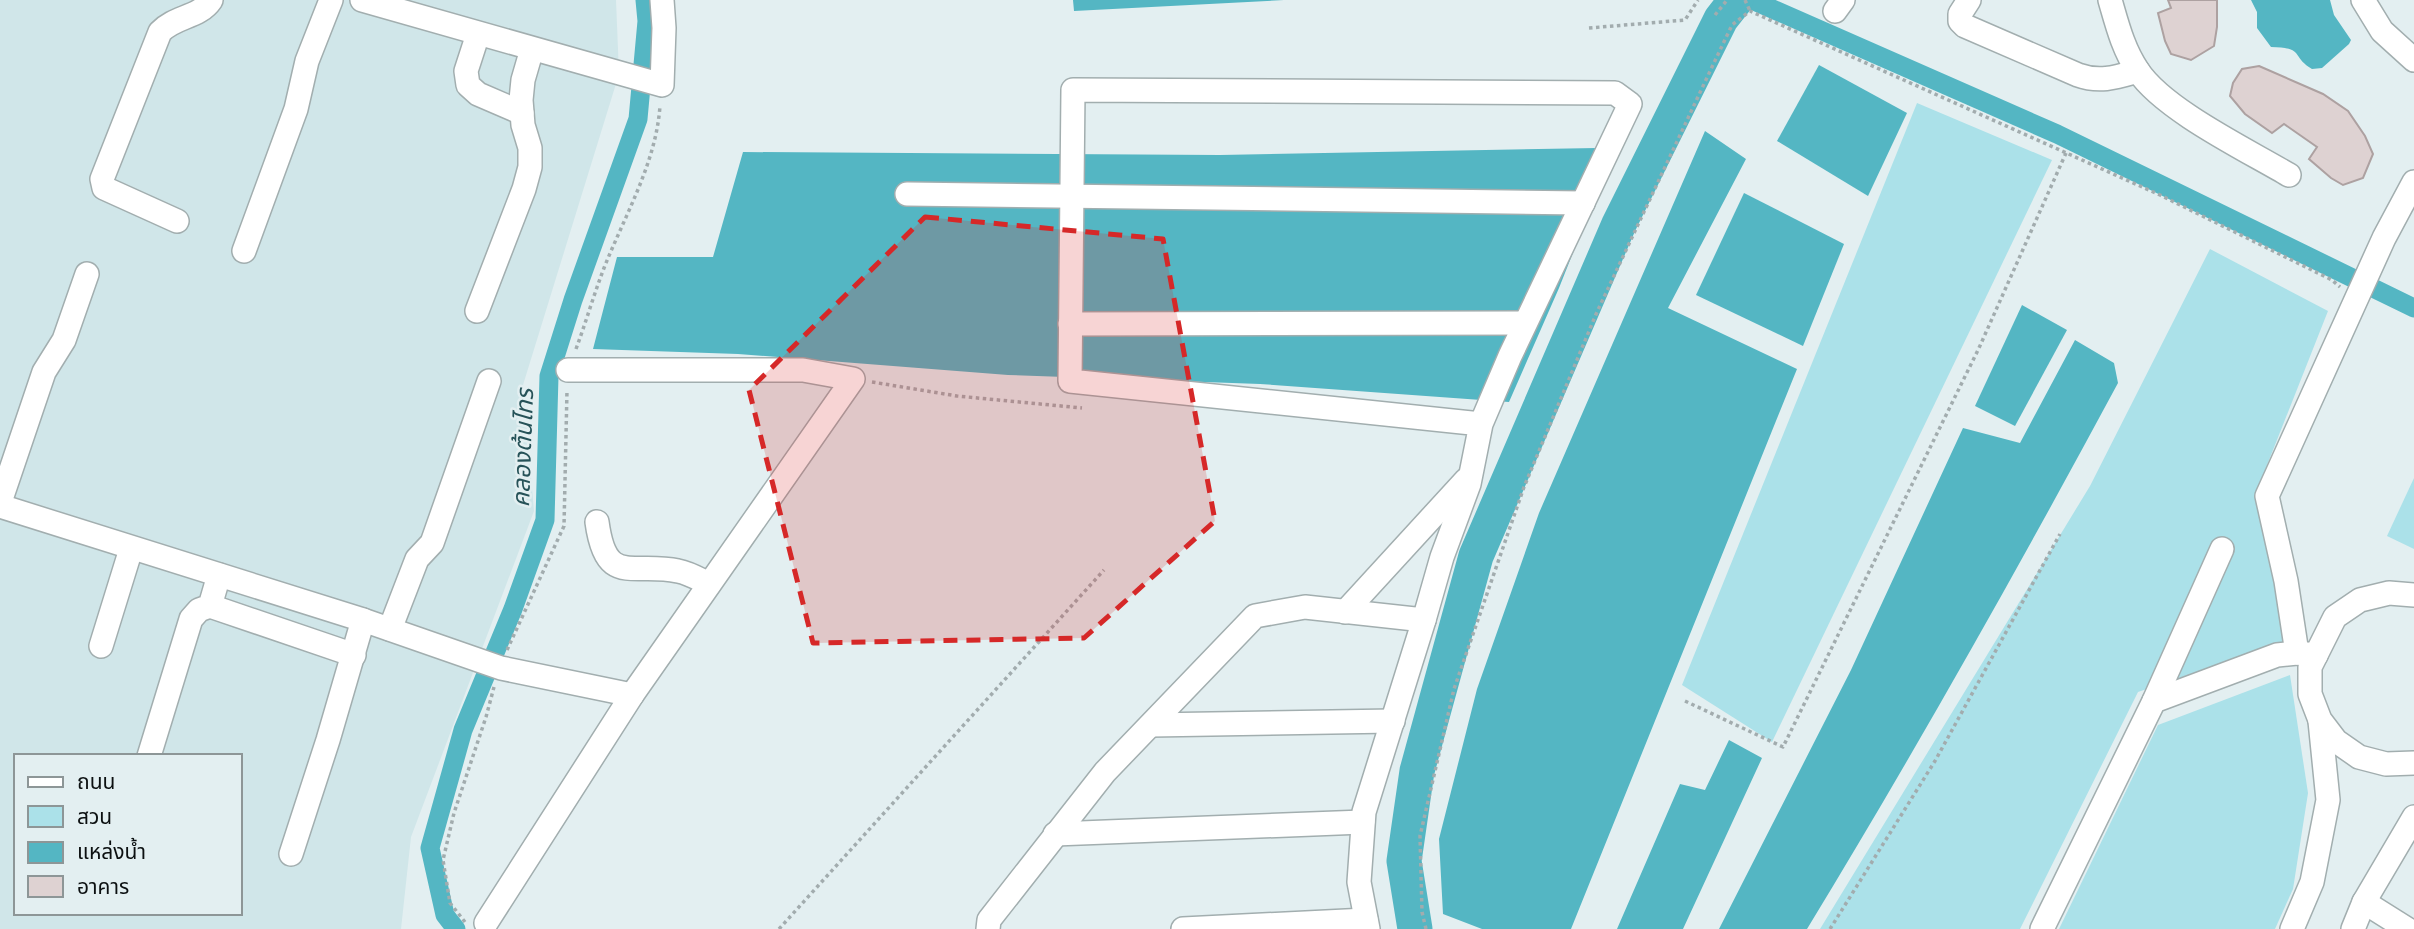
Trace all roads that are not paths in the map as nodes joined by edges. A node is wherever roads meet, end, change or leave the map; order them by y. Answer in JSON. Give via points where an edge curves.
{"nodes":[{"id":1,"x":211,"y":0,"type":"edge"},
{"id":2,"x":331,"y":0,"type":"edge"},
{"id":3,"x":362,"y":0,"type":"edge"},
{"id":4,"x":662,"y":0,"type":"edge"},
{"id":5,"x":1969,"y":0,"type":"edge"},
{"id":6,"x":2110,"y":0,"type":"edge"},
{"id":7,"x":2363,"y":0,"type":"edge"},
{"id":8,"x":418,"y":8,"type":"edge"},
{"id":9,"x":478,"y":34,"type":"junction"},
{"id":10,"x":532,"y":49,"type":"junction"},
{"id":11,"x":2414,"y":60,"type":"edge"},
{"id":12,"x":2138,"y":71,"type":"junction"},
{"id":13,"x":522,"y":113,"type":"junction"},
{"id":14,"x":2290,"y":175,"type":"dead end"},
{"id":15,"x":2414,"y":182,"type":"edge"},
{"id":16,"x":907,"y":194,"type":"dead end"},
{"id":17,"x":1072,"y":197,"type":"junction"},
{"id":18,"x":1583,"y":203,"type":"junction"},
{"id":19,"x":177,"y":221,"type":"dead end"},
{"id":20,"x":244,"y":251,"type":"dead end"},
{"id":21,"x":87,"y":274,"type":"dead end"},
{"id":22,"x":477,"y":311,"type":"dead end"},
{"id":23,"x":1525,"y":323,"type":"junction"},
{"id":24,"x":1070,"y":324,"type":"junction"},
{"id":25,"x":568,"y":370,"type":"road end"},
{"id":26,"x":489,"y":381,"type":"dead end"},
{"id":27,"x":1481,"y":424,"type":"junction"},
{"id":28,"x":1471,"y":474,"type":"junction"},
{"id":29,"x":0,"y":504,"type":"edge"},
{"id":30,"x":597,"y":522,"type":"dead end"},
{"id":31,"x":131,"y":549,"type":"junction"},
{"id":32,"x":2222,"y":549,"type":"dead end"},
{"id":33,"x":219,"y":575,"type":"junction"},
{"id":34,"x":709,"y":584,"type":"junction"},
{"id":35,"x":2414,"y":595,"type":"edge"},
{"id":36,"x":210,"y":606,"type":"junction"},
{"id":37,"x":1345,"y":612,"type":"junction"},
{"id":38,"x":363,"y":620,"type":"junction"},
{"id":39,"x":1424,"y":620,"type":"junction"},
{"id":40,"x":390,"y":629,"type":"junction"},
{"id":41,"x":101,"y":646,"type":"dead end"},
{"id":42,"x":2306,"y":654,"type":"junction"},
{"id":43,"x":354,"y":655,"type":"junction"},
{"id":44,"x":632,"y":695,"type":"junction"},
{"id":45,"x":2154,"y":701,"type":"junction"},
{"id":46,"x":2320,"y":720,"type":"junction"},
{"id":47,"x":1393,"y":721,"type":"junction"},
{"id":48,"x":1151,"y":725,"type":"junction"},
{"id":49,"x":150,"y":754,"type":"edge"},
{"id":50,"x":2414,"y":763,"type":"edge"},
{"id":51,"x":2414,"y":817,"type":"edge"},
{"id":52,"x":1363,"y":822,"type":"junction"},
{"id":53,"x":1055,"y":834,"type":"junction"},
{"id":54,"x":291,"y":854,"type":"dead end"},
{"id":55,"x":2364,"y":902,"type":"junction"},
{"id":56,"x":486,"y":923,"type":"dead end"},
{"id":57,"x":1367,"y":925,"type":"edge"},
{"id":58,"x":988,"y":929,"type":"edge"},
{"id":59,"x":1183,"y":929,"type":"edge"},
{"id":60,"x":2042,"y":929,"type":"edge"},
{"id":61,"x":2292,"y":929,"type":"edge"},
{"id":62,"x":2353,"y":929,"type":"edge"},
{"id":63,"x":2407,"y":929,"type":"edge"}],
"edges":[{"from":1,"to":19,"type":"street","via":[[206,9],[172,22],[160,32],[102,179],[104,188]]},
{"from":2,"to":20,"type":"street"},
{"from":3,"to":8,"type":"street"},
{"from":4,"to":10,"type":"street","via":[[661,85]]},
{"from":5,"to":12,"type":"street","via":[[1960,14],[1965,26],[2078,75],[2107,80]]},
{"from":6,"to":12,"type":"street","via":[[2121,38]]},
{"from":7,"to":11,"type":"street","via":[[2382,31]]},
{"from":8,"to":9,"type":"street"},
{"from":9,"to":10,"type":"street"},
{"from":9,"to":13,"type":"street","via":[[466,71],[468,85]]},
{"from":10,"to":13,"type":"street","via":[[523,80]]},
{"from":12,"to":14,"type":"street","via":[[2162,97]]},
{"from":13,"to":22,"type":"street","via":[[530,167]]},
{"from":15,"to":42,"type":"street","via":[[2267,496]]},
{"from":16,"to":17,"type":"street"},
{"from":17,"to":18,"type":"street"},
{"from":17,"to":18,"type":"street","via":[[1073,90],[1615,93],[1630,104]]},
{"from":17,"to":24,"type":"street"},
{"from":18,"to":23,"type":"street"},
{"from":21,"to":29,"type":"street","via":[[64,340],[44,372]]},
{"from":23,"to":24,"type":"street"},
{"from":23,"to":27,"type":"street"},
{"from":24,"to":27,"type":"street","via":[[1070,381]]},
{"from":25,"to":34,"type":"street","via":[[803,370],[853,379]]},
{"from":26,"to":40,"type":"street","via":[[432,542],[416,559]]},
{"from":27,"to":28,"type":"street"},
{"from":28,"to":37,"type":"street"},
{"from":28,"to":39,"type":"street"},
{"from":29,"to":31,"type":"street"},
{"from":30,"to":34,"type":"street","via":[[600,546],[617,566],[677,570]]},
{"from":31,"to":33,"type":"street"},
{"from":31,"to":41,"type":"street"},
{"from":32,"to":45,"type":"street"},
{"from":33,"to":36,"type":"street"},
{"from":33,"to":38,"type":"street"},
{"from":34,"to":44,"type":"street"},
{"from":35,"to":42,"type":"street","via":[[2389,593],[2360,600],[2335,617]]},
{"from":36,"to":43,"type":"street"},
{"from":36,"to":49,"type":"street","via":[[191,619]]},
{"from":37,"to":39,"type":"street"},
{"from":37,"to":48,"type":"street","via":[[1305,607],[1255,616]]},
{"from":38,"to":40,"type":"street"},
{"from":38,"to":43,"type":"street"},
{"from":39,"to":47,"type":"street"},
{"from":40,"to":44,"type":"street","via":[[488,663]]},
{"from":42,"to":45,"type":"street","via":[[2277,655]]},
{"from":42,"to":46,"type":"street","via":[[2310,694]]},
{"from":43,"to":54,"type":"street"},
{"from":44,"to":56,"type":"street"},
{"from":45,"to":60,"type":"street"},
{"from":46,"to":50,"type":"street","via":[[2336,741],[2359,757],[2386,764]]},
{"from":46,"to":61,"type":"street","via":[[2328,800],[2312,882]]},
{"from":47,"to":48,"type":"street"},
{"from":47,"to":52,"type":"street"},
{"from":48,"to":53,"type":"street"},
{"from":51,"to":55,"type":"street"},
{"from":52,"to":53,"type":"street"},
{"from":52,"to":57,"type":"street","via":[[1359,882]]},
{"from":53,"to":58,"type":"street","via":[[989,920]]},
{"from":55,"to":62,"type":"street"},
{"from":55,"to":63,"type":"street"},
{"from":57,"to":59,"type":"street"}]}
